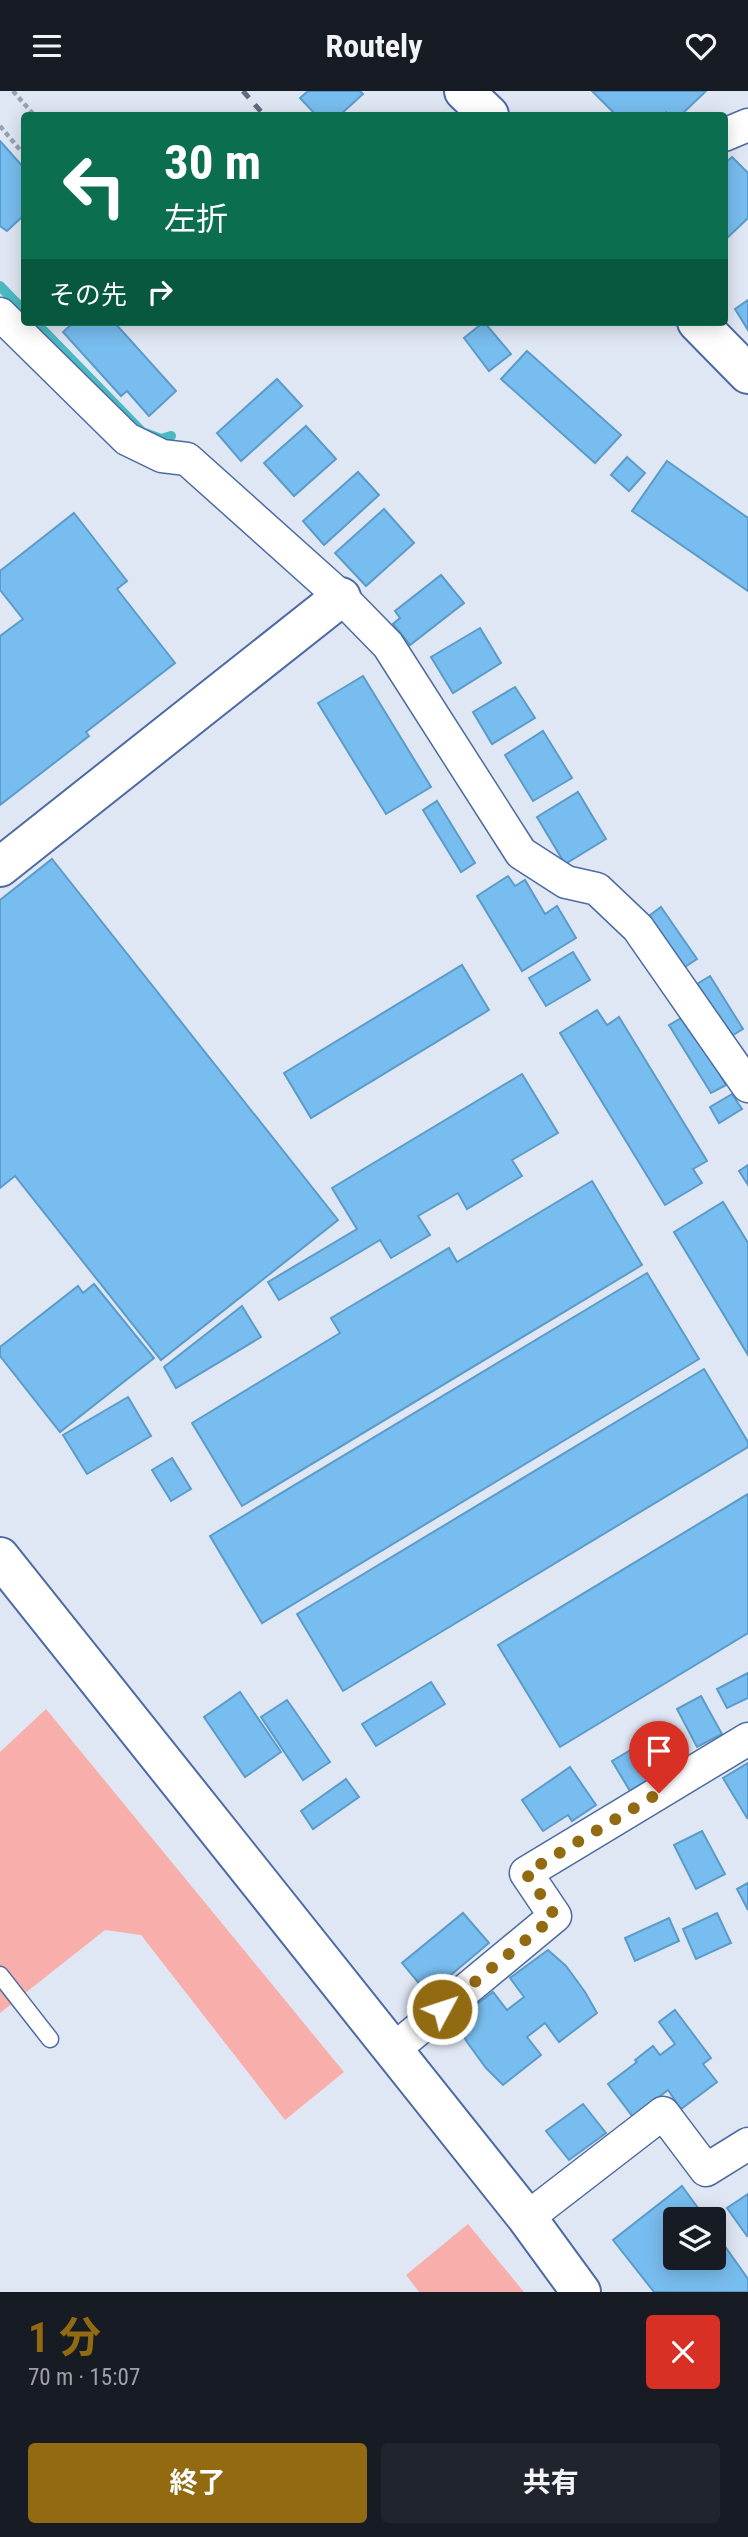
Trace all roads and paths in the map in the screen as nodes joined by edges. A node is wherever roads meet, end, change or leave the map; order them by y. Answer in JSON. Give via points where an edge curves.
{"nodes":[{"id":1,"x":13,"y":91,"type":"edge"},
{"id":2,"x":464,"y":91,"type":"edge"},
{"id":3,"x":31,"y":112,"type":"edge"},
{"id":4,"x":486,"y":112,"type":"edge"},
{"id":5,"x":748,"y":125,"type":"edge"},
{"id":6,"x":0,"y":126,"type":"edge"},
{"id":7,"x":728,"y":133,"type":"edge"},
{"id":8,"x":21,"y":151,"type":"edge"},
{"id":9,"x":0,"y":314,"type":"edge"},
{"id":10,"x":701,"y":326,"type":"edge"},
{"id":11,"x":748,"y":374,"type":"edge"},
{"id":12,"x":341,"y":597,"type":"junction"},
{"id":13,"x":0,"y":867,"type":"edge"},
{"id":14,"x":748,"y":1086,"type":"edge"},
{"id":15,"x":0,"y":1557,"type":"edge"},
{"id":16,"x":748,"y":1739,"type":"edge"},
{"id":17,"x":0,"y":1975,"type":"edge"},
{"id":18,"x":50,"y":2039,"type":"dead end"},
{"id":19,"x":391,"y":2050,"type":"junction"},
{"id":20,"x":748,"y":2144,"type":"edge"},
{"id":21,"x":527,"y":2218,"type":"junction"},
{"id":22,"x":581,"y":2292,"type":"edge"}],
"edges":[{"from":1,"to":3,"type":"path"},
{"from":2,"to":4,"type":"street"},
{"from":5,"to":7,"type":"street"},
{"from":6,"to":8,"type":"path"},
{"from":9,"to":12,"type":"street","via":[[127,439],[162,456],[187,459]]},
{"from":10,"to":11,"type":"street"},
{"from":12,"to":13,"type":"street"},
{"from":12,"to":14,"type":"street","via":[[388,645],[522,853],[566,882],[597,889],[638,928]]},
{"from":15,"to":19,"type":"street"},
{"from":16,"to":19,"type":"street","via":[[526,1873],[555,1916]]},
{"from":17,"to":18,"type":"lane"},
{"from":19,"to":21,"type":"street"},
{"from":20,"to":21,"type":"street","via":[[706,2170],[663,2113]]},
{"from":21,"to":22,"type":"street"}]}
